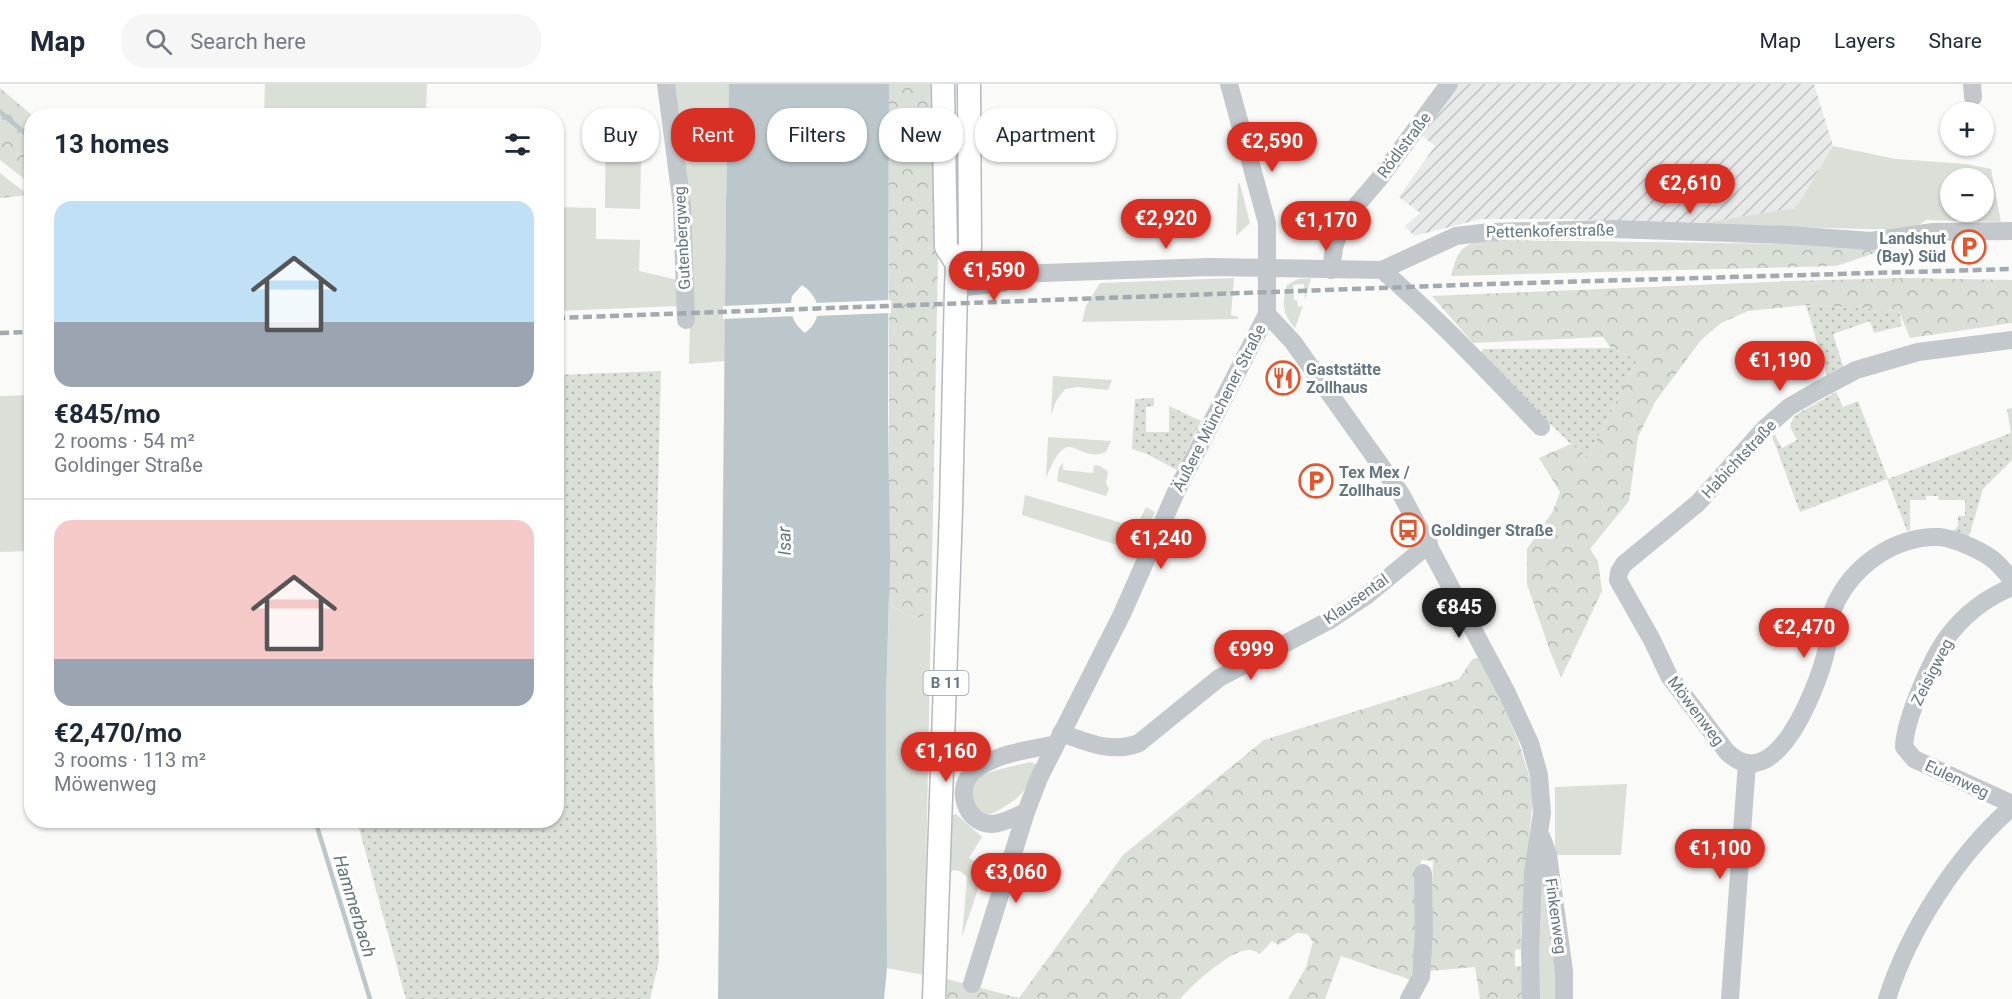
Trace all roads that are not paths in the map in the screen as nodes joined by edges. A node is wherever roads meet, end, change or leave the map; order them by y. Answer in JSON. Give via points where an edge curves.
{"nodes":[{"id":1,"x":666,"y":84,"type":"edge"},
{"id":2,"x":943,"y":84,"type":"edge"},
{"id":3,"x":969,"y":84,"type":"edge"},
{"id":4,"x":1229,"y":84,"type":"edge"},
{"id":5,"x":1449,"y":84,"type":"edge"},
{"id":6,"x":2012,"y":231,"type":"edge"},
{"id":7,"x":957,"y":264,"type":"junction"},
{"id":8,"x":1268,"y":268,"type":"junction"},
{"id":9,"x":1331,"y":270,"type":"junction"},
{"id":10,"x":1382,"y":270,"type":"junction"},
{"id":11,"x":1013,"y":274,"type":"junction"},
{"id":12,"x":956,"y":288,"type":"junction"},
{"id":13,"x":1267,"y":314,"type":"junction"},
{"id":14,"x":686,"y":320,"type":"dead end"},
{"id":15,"x":2012,"y":340,"type":"edge"},
{"id":16,"x":1541,"y":427,"type":"dead end"},
{"id":17,"x":1429,"y":544,"type":"junction"},
{"id":18,"x":1618,"y":572,"type":"joint"},
{"id":19,"x":2012,"y":580,"type":"edge"},
{"id":20,"x":2012,"y":586,"type":"edge"},
{"id":21,"x":1058,"y":738,"type":"junction"},
{"id":22,"x":1905,"y":750,"type":"joint"},
{"id":23,"x":1747,"y":763,"type":"junction"},
{"id":24,"x":2012,"y":806,"type":"edge"},
{"id":25,"x":1026,"y":812,"type":"junction"},
{"id":26,"x":1540,"y":834,"type":"junction"},
{"id":27,"x":1423,"y":873,"type":"dead end"},
{"id":28,"x":972,"y":984,"type":"dead end"},
{"id":29,"x":934,"y":999,"type":"edge"},
{"id":30,"x":1409,"y":999,"type":"edge"},
{"id":31,"x":1531,"y":999,"type":"edge"},
{"id":32,"x":1564,"y":999,"type":"edge"},
{"id":33,"x":1730,"y":999,"type":"edge"},
{"id":34,"x":1887,"y":999,"type":"edge"}],
"edges":[{"from":1,"to":14,"type":"street","name":"Gutenbergweg","via":[[682,206]]},
{"from":2,"to":7,"type":"main road","number":"B 11","via":[[946,247]]},
{"from":3,"to":7,"type":"main road","number":"B 11","via":[[970,248]]},
{"from":4,"to":8,"type":"street","name":"Äußere Münchener Straße","via":[[1267,223]]},
{"from":5,"to":9,"type":"street","name":"Rödlstraße","via":[[1350,213],[1334,248]]},
{"from":6,"to":10,"type":"street","name":"Pettenkoferstraße","via":[[1933,232],[1871,241],[1613,229],[1490,232],[1456,236]]},
{"from":7,"to":11,"type":"street","via":[[1003,267]]},
{"from":7,"to":12,"type":"main road","number":"B 11"},
{"from":8,"to":9,"type":"street","name":"Pettenkoferstraße"},
{"from":8,"to":11,"type":"street","name":"Pettenkoferstraße"},
{"from":8,"to":13,"type":"street","name":"Äußere Münchener Straße"},
{"from":9,"to":10,"type":"street","name":"Pettenkoferstraße"},
{"from":10,"to":16,"type":"street","via":[[1459,341]]},
{"from":11,"to":12,"type":"street","via":[[1003,283]]},
{"from":12,"to":29,"type":"main road","number":"B 11"},
{"from":13,"to":17,"type":"street","via":[[1293,342],[1401,495]]},
{"from":13,"to":21,"type":"street","name":"Äußere Münchener Straße"},
{"from":15,"to":18,"type":"street","name":"Habichtstraße","via":[[1918,352],[1856,370],[1789,407],[1764,429],[1698,503]]},
{"from":17,"to":21,"type":"street","name":"Klausental","via":[[1330,620],[1219,678],[1139,743],[1123,748],[1105,747]]},
{"from":17,"to":26,"type":"street","via":[[1530,743],[1539,775]]},
{"from":18,"to":23,"type":"street","name":"Möwenweg","via":[[1618,580],[1669,676],[1727,752],[1736,761]]},
{"from":19,"to":23,"type":"street","via":[[1995,561],[1940,537],[1894,546],[1871,559],[1849,582],[1834,608],[1824,657],[1797,725],[1782,748],[1766,759]]},
{"from":20,"to":22,"type":"street","name":"Zeisigweg","via":[[1971,612],[1949,635],[1916,700],[1904,739]]},
{"from":21,"to":25,"type":"street","name":"Äußere Münchener Straße"},
{"from":21,"to":25,"type":"street","via":[[981,766],[965,783],[964,802],[978,819],[990,824]]},
{"from":22,"to":24,"type":"street","name":"Eulenweg","via":[[1914,759]]},
{"from":23,"to":33,"type":"street"},
{"from":24,"to":34,"type":"street","via":[[1968,851],[1924,915]]},
{"from":25,"to":28,"type":"street","name":"Äußere Münchener Straße"},
{"from":26,"to":31,"type":"street","via":[[1533,873]]},
{"from":26,"to":32,"type":"street","name":"Finkenweg","via":[[1548,855],[1564,971]]},
{"from":27,"to":30,"type":"street","via":[[1421,977]]}]}
